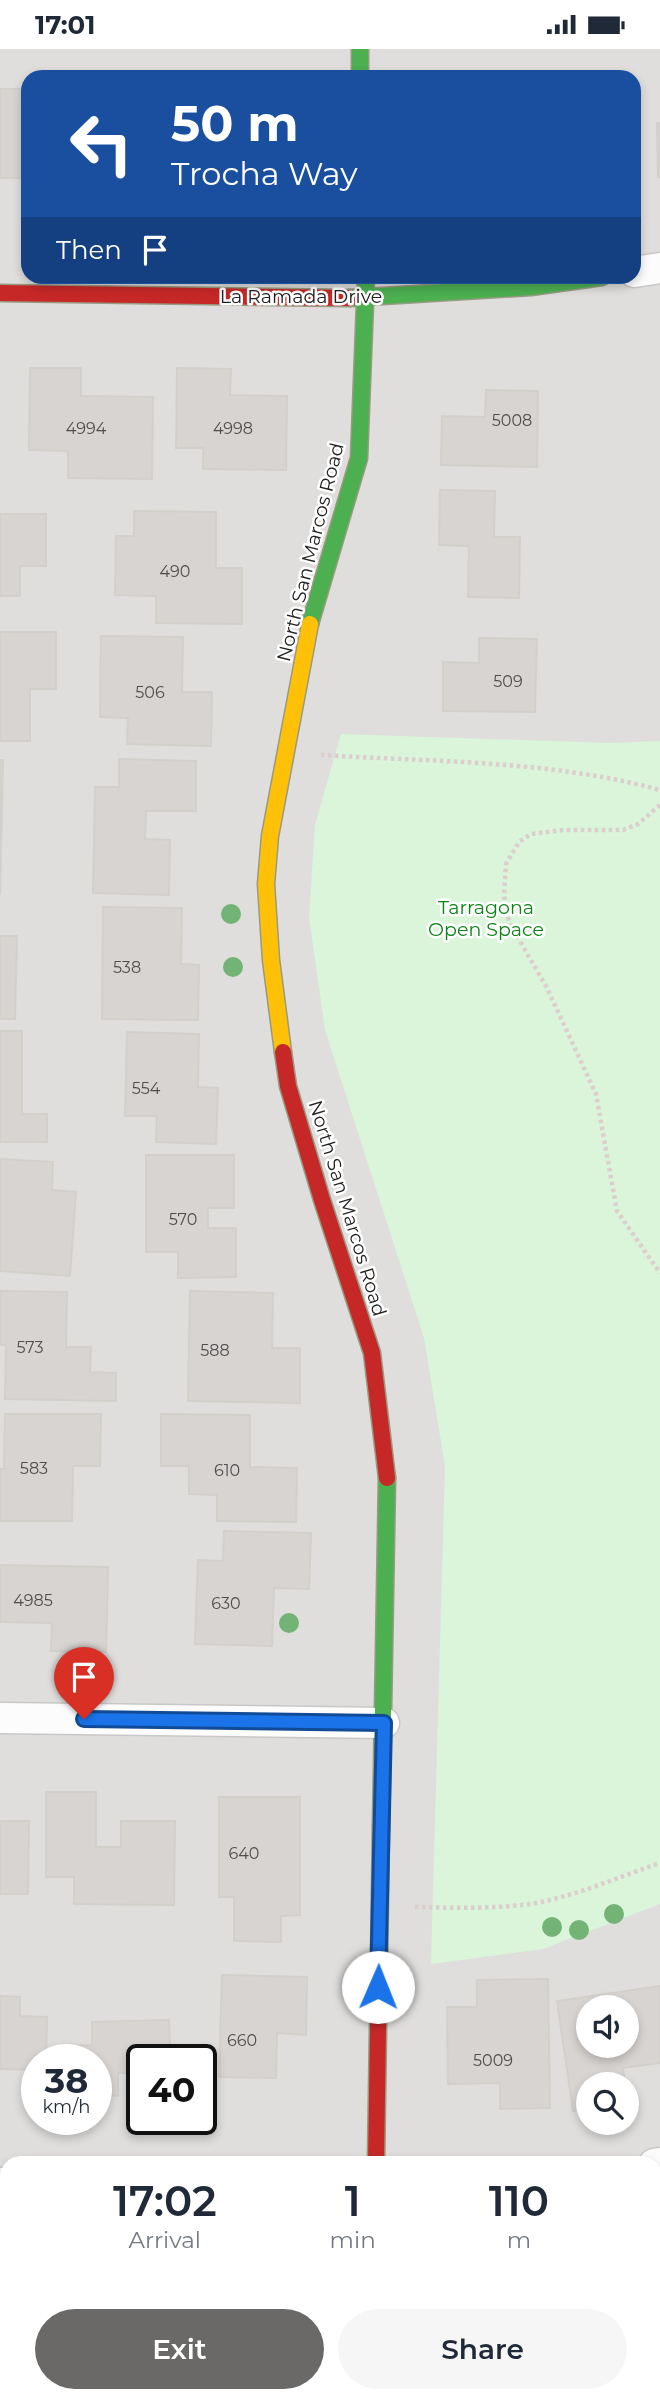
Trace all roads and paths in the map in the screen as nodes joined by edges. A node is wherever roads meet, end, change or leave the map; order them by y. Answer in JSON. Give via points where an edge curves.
{"nodes":[{"id":1,"x":360,"y":49,"type":"edge"},
{"id":2,"x":360,"y":70,"type":"edge"},
{"id":3,"x":660,"y":268,"type":"edge"},
{"id":4,"x":641,"y":271,"type":"edge"},
{"id":5,"x":366,"y":284,"type":"edge"},
{"id":6,"x":552,"y":284,"type":"edge"},
{"id":7,"x":0,"y":293,"type":"edge"},
{"id":8,"x":367,"y":298,"type":"junction"},
{"id":9,"x":286,"y":753,"type":"junction"},
{"id":10,"x":660,"y":790,"type":"edge"},
{"id":11,"x":660,"y":805,"type":"edge"},
{"id":12,"x":660,"y":1273,"type":"edge"},
{"id":13,"x":0,"y":1718,"type":"edge"},
{"id":14,"x":384,"y":1723,"type":"junction"},
{"id":15,"x":660,"y":1863,"type":"edge"},
{"id":16,"x":379,"y":1907,"type":"junction"},
{"id":17,"x":376,"y":2156,"type":"edge"}],
"edges":[{"from":1,"to":2,"type":"street"},
{"from":3,"to":4,"type":"street"},
{"from":5,"to":8,"type":"street","name":"North San Marcos Road"},
{"from":6,"to":8,"type":"street","name":"La Ramada Drive"},
{"from":7,"to":8,"type":"street","name":"La Ramada Drive"},
{"from":8,"to":9,"type":"street","name":"North San Marcos Road","via":[[359,458],[311,621]]},
{"from":9,"to":10,"type":"path","via":[[537,767]]},
{"from":9,"to":14,"type":"street","name":"North San Marcos Road","via":[[266,884],[271,960],[288,1086],[372,1353],[387,1476]]},
{"from":11,"to":12,"type":"path","via":[[623,830],[531,834],[519,842],[506,864],[504,896],[509,922],[547,988],[596,1094],[617,1212]]},
{"from":13,"to":14,"type":"street"},
{"from":14,"to":16,"type":"street","name":"North San Marcos Road"},
{"from":15,"to":16,"type":"path","via":[[532,1903]]},
{"from":16,"to":17,"type":"street","name":"North San Marcos Road"}]}
